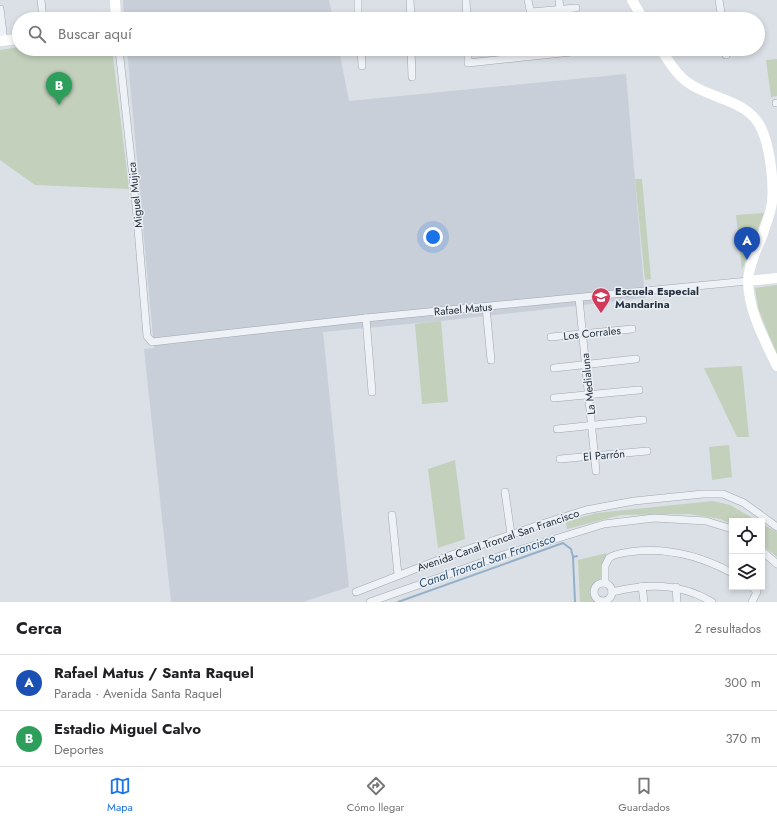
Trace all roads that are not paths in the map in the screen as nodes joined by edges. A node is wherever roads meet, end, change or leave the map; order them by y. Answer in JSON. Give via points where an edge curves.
{"nodes":[{"id":1,"x":41,"y":0,"type":"edge"},
{"id":2,"x":114,"y":0,"type":"edge"},
{"id":3,"x":358,"y":0,"type":"edge"},
{"id":4,"x":410,"y":0,"type":"edge"},
{"id":5,"x":466,"y":0,"type":"edge"},
{"id":6,"x":528,"y":0,"type":"edge"},
{"id":7,"x":559,"y":0,"type":"edge"},
{"id":8,"x":719,"y":0,"type":"edge"},
{"id":9,"x":634,"y":1,"type":"edge"},
{"id":10,"x":576,"y":8,"type":"dead end"},
{"id":11,"x":0,"y":9,"type":"edge"},
{"id":12,"x":560,"y":9,"type":"junction"},
{"id":13,"x":42,"y":12,"type":"edge"},
{"id":14,"x":115,"y":12,"type":"edge"},
{"id":15,"x":358,"y":12,"type":"edge"},
{"id":16,"x":411,"y":12,"type":"edge"},
{"id":17,"x":467,"y":12,"type":"edge"},
{"id":18,"x":531,"y":12,"type":"edge"},
{"id":19,"x":546,"y":12,"type":"edge"},
{"id":20,"x":640,"y":12,"type":"edge"},
{"id":21,"x":721,"y":12,"type":"edge"},
{"id":22,"x":12,"y":40,"type":"edge"},
{"id":23,"x":2,"y":41,"type":"edge"},
{"id":24,"x":120,"y":56,"type":"edge"},
{"id":25,"x":361,"y":56,"type":"edge"},
{"id":26,"x":411,"y":56,"type":"edge"},
{"id":27,"x":468,"y":56,"type":"edge"},
{"id":28,"x":516,"y":56,"type":"edge"},
{"id":29,"x":666,"y":56,"type":"edge"},
{"id":30,"x":362,"y":66,"type":"dead end"},
{"id":31,"x":412,"y":77,"type":"dead end"},
{"id":32,"x":777,"y":278,"type":"edge"},
{"id":33,"x":748,"y":281,"type":"junction"},
{"id":34,"x":579,"y":298,"type":"junction"},
{"id":35,"x":486,"y":307,"type":"junction"},
{"id":36,"x":366,"y":318,"type":"junction"},
{"id":37,"x":632,"y":329,"type":"dead end"},
{"id":38,"x":583,"y":334,"type":"junction"},
{"id":39,"x":552,"y":337,"type":"dead end"},
{"id":40,"x":150,"y":341,"type":"joint"},
{"id":41,"x":636,"y":359,"type":"dead end"},
{"id":42,"x":491,"y":360,"type":"dead end"},
{"id":43,"x":586,"y":364,"type":"junction"},
{"id":44,"x":777,"y":366,"type":"edge"},
{"id":45,"x":554,"y":368,"type":"dead end"},
{"id":46,"x":640,"y":390,"type":"dead end"},
{"id":47,"x":372,"y":392,"type":"dead end"},
{"id":48,"x":589,"y":395,"type":"junction"},
{"id":49,"x":554,"y":398,"type":"dead end"},
{"id":50,"x":643,"y":420,"type":"dead end"},
{"id":51,"x":592,"y":425,"type":"junction"},
{"id":52,"x":557,"y":429,"type":"dead end"},
{"id":53,"x":647,"y":451,"type":"dead end"},
{"id":54,"x":595,"y":456,"type":"junction"},
{"id":55,"x":560,"y":459,"type":"dead end"},
{"id":56,"x":596,"y":471,"type":"dead end"},
{"id":57,"x":505,"y":492,"type":"dead end"},
{"id":58,"x":392,"y":515,"type":"dead end"},
{"id":59,"x":777,"y":527,"type":"edge"},
{"id":60,"x":729,"y":529,"type":"edge"},
{"id":61,"x":511,"y":534,"type":"junction"},
{"id":62,"x":765,"y":554,"type":"edge"},
{"id":63,"x":777,"y":564,"type":"edge"},
{"id":64,"x":729,"y":572,"type":"edge"},
{"id":65,"x":398,"y":575,"type":"junction"},
{"id":66,"x":605,"y":583,"type":"junction"},
{"id":67,"x":642,"y":586,"type":"junction"},
{"id":68,"x":676,"y":587,"type":"junction"},
{"id":69,"x":755,"y":590,"type":"edge"},
{"id":70,"x":356,"y":592,"type":"dead end"},
{"id":71,"x":612,"y":592,"type":"junction"},
{"id":72,"x":606,"y":601,"type":"edge"},
{"id":73,"x":370,"y":602,"type":"edge"},
{"id":74,"x":644,"y":602,"type":"edge"},
{"id":75,"x":677,"y":602,"type":"edge"},
{"id":76,"x":712,"y":602,"type":"edge"},
{"id":77,"x":752,"y":602,"type":"edge"}],
"edges":[{"from":1,"to":13,"type":"street"},
{"from":2,"to":14,"type":"main road"},
{"from":3,"to":15,"type":"street"},
{"from":4,"to":16,"type":"street"},
{"from":5,"to":17,"type":"street"},
{"from":6,"to":18,"type":"street"},
{"from":7,"to":12,"type":"street"},
{"from":8,"to":21,"type":"street"},
{"from":9,"to":20,"type":"main road"},
{"from":10,"to":12,"type":"street"},
{"from":11,"to":23,"type":"street"},
{"from":12,"to":19,"type":"street"},
{"from":22,"to":23,"type":"main road"},
{"from":24,"to":40,"type":"street","name":"Miguel Mujica","via":[[147,336]]},
{"from":25,"to":30,"type":"street"},
{"from":26,"to":31,"type":"street"},
{"from":27,"to":28,"type":"street","via":[[468,64]]},
{"from":29,"to":33,"type":"main road","via":[[683,79],[694,87],[738,105],[762,130],[768,155],[772,203]]},
{"from":32,"to":33,"type":"main road","name":"Rafael Matus"},
{"from":33,"to":34,"type":"street","name":"Rafael Matus"},
{"from":33,"to":44,"type":"main road","via":[[752,308]]},
{"from":34,"to":35,"type":"street","name":"Rafael Matus"},
{"from":34,"to":38,"type":"street","name":"La Medialuna"},
{"from":35,"to":36,"type":"street","name":"Rafael Matus"},
{"from":35,"to":42,"type":"street"},
{"from":36,"to":40,"type":"street","name":"Rafael Matus"},
{"from":36,"to":47,"type":"street"},
{"from":37,"to":38,"type":"street","name":"Los Corrales"},
{"from":38,"to":39,"type":"street","name":"Los Corrales"},
{"from":38,"to":43,"type":"street","name":"La Medialuna"},
{"from":41,"to":43,"type":"street"},
{"from":43,"to":45,"type":"street"},
{"from":43,"to":48,"type":"street","name":"La Medialuna"},
{"from":46,"to":48,"type":"street"},
{"from":48,"to":49,"type":"street"},
{"from":48,"to":51,"type":"street","name":"La Medialuna"},
{"from":50,"to":51,"type":"street"},
{"from":51,"to":52,"type":"street"},
{"from":51,"to":54,"type":"street","name":"La Medialuna"},
{"from":53,"to":54,"type":"street","name":"El Parrón"},
{"from":54,"to":55,"type":"street","name":"El Parrón"},
{"from":54,"to":56,"type":"street","name":"La Medialuna"},
{"from":57,"to":61,"type":"street"},
{"from":58,"to":65,"type":"street"},
{"from":59,"to":61,"type":"street","name":"Avenida Canal Troncal San Francisco","via":[[735,498],[724,494],[711,494],[606,506]]},
{"from":60,"to":73,"type":"street","name":"Avenida Canal Troncal San Francisco","via":[[706,521],[654,518],[604,524],[497,557]]},
{"from":61,"to":65,"type":"street","name":"Avenida Canal Troncal San Francisco"},
{"from":62,"to":63,"type":"street"},
{"from":64,"to":66,"type":"street","via":[[689,556],[666,551],[644,551],[623,553],[608,558],[605,566]]},
{"from":65,"to":70,"type":"street","name":"Avenida Canal Troncal San Francisco"},
{"from":66,"to":71,"type":"street","via":[[610,586]]},
{"from":66,"to":72,"type":"street","via":[[599,584],[594,591],[597,599]]},
{"from":67,"to":68,"type":"street"},
{"from":67,"to":71,"type":"street"},
{"from":67,"to":74,"type":"street"},
{"from":68,"to":75,"type":"street"},
{"from":68,"to":76,"type":"street"},
{"from":69,"to":77,"type":"street","via":[[757,592]]},
{"from":71,"to":72,"type":"street"}]}
